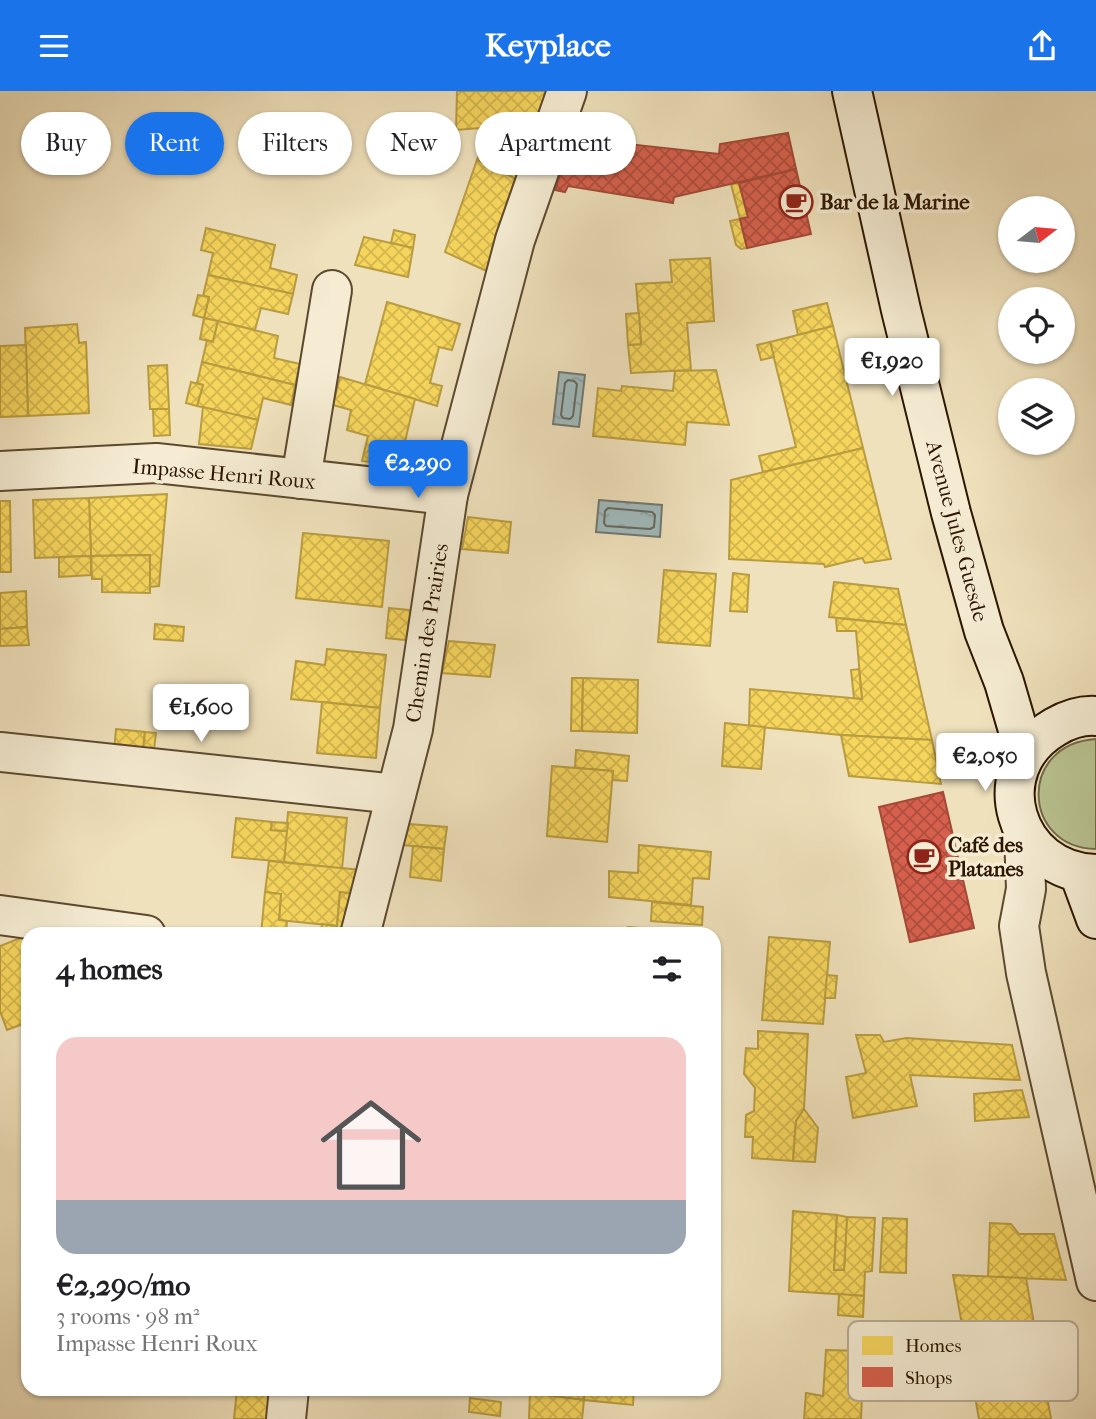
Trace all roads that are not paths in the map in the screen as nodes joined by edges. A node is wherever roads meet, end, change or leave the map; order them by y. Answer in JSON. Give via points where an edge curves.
{"nodes":[{"id":1,"x":567,"y":91,"type":"edge"},
{"id":2,"x":852,"y":91,"type":"edge"},
{"id":3,"x":332,"y":290,"type":"dead end"},
{"id":4,"x":0,"y":471,"type":"edge"},
{"id":5,"x":301,"y":479,"type":"junction"},
{"id":6,"x":448,"y":495,"type":"junction"},
{"id":7,"x":1004,"y":683,"type":"junction"},
{"id":8,"x":1081,"y":718,"type":"edge"},
{"id":9,"x":0,"y":752,"type":"edge"},
{"id":10,"x":1025,"y":754,"type":"junction"},
{"id":11,"x":396,"y":795,"type":"junction"},
{"id":12,"x":1024,"y":833,"type":"junction"},
{"id":13,"x":1078,"y":871,"type":"edge"},
{"id":14,"x":1026,"y":889,"type":"junction"},
{"id":15,"x":0,"y":915,"type":"edge"},
{"id":16,"x":1096,"y":919,"type":"edge"},
{"id":17,"x":88,"y":927,"type":"edge"},
{"id":18,"x":362,"y":927,"type":"edge"},
{"id":19,"x":1096,"y":1281,"type":"edge"},
{"id":20,"x":288,"y":1396,"type":"edge"},
{"id":21,"x":286,"y":1419,"type":"edge"}],
"edges":[{"from":1,"to":6,"type":"street","name":"Chemin des Prairies","via":[[514,240]]},
{"from":2,"to":7,"type":"street","name":"Avenue Jules Guesde","via":[[951,513],[984,631]]},
{"from":3,"to":5,"type":"street"},
{"from":4,"to":5,"type":"street","name":"Impasse Henri Roux","via":[[156,463]]},
{"from":5,"to":6,"type":"street","name":"Impasse Henri Roux"},
{"from":6,"to":11,"type":"street","name":"Chemin des Prairies","via":[[413,729]]},
{"from":7,"to":8,"type":"street"},
{"from":7,"to":10,"type":"street","name":"Avenue Jules Guesde"},
{"from":8,"to":10,"type":"street","via":[[1042,734]]},
{"from":9,"to":11,"type":"street"},
{"from":10,"to":12,"type":"street","via":[[1016,779],[1015,807]]},
{"from":11,"to":18,"type":"street","name":"Chemin des Prairies"},
{"from":12,"to":13,"type":"street","via":[[1039,853]]},
{"from":12,"to":14,"type":"street"},
{"from":13,"to":14,"type":"street"},
{"from":13,"to":16,"type":"street"},
{"from":14,"to":19,"type":"street","via":[[1019,926],[1026,973]]},
{"from":15,"to":17,"type":"street"},
{"from":20,"to":21,"type":"street"}]}
